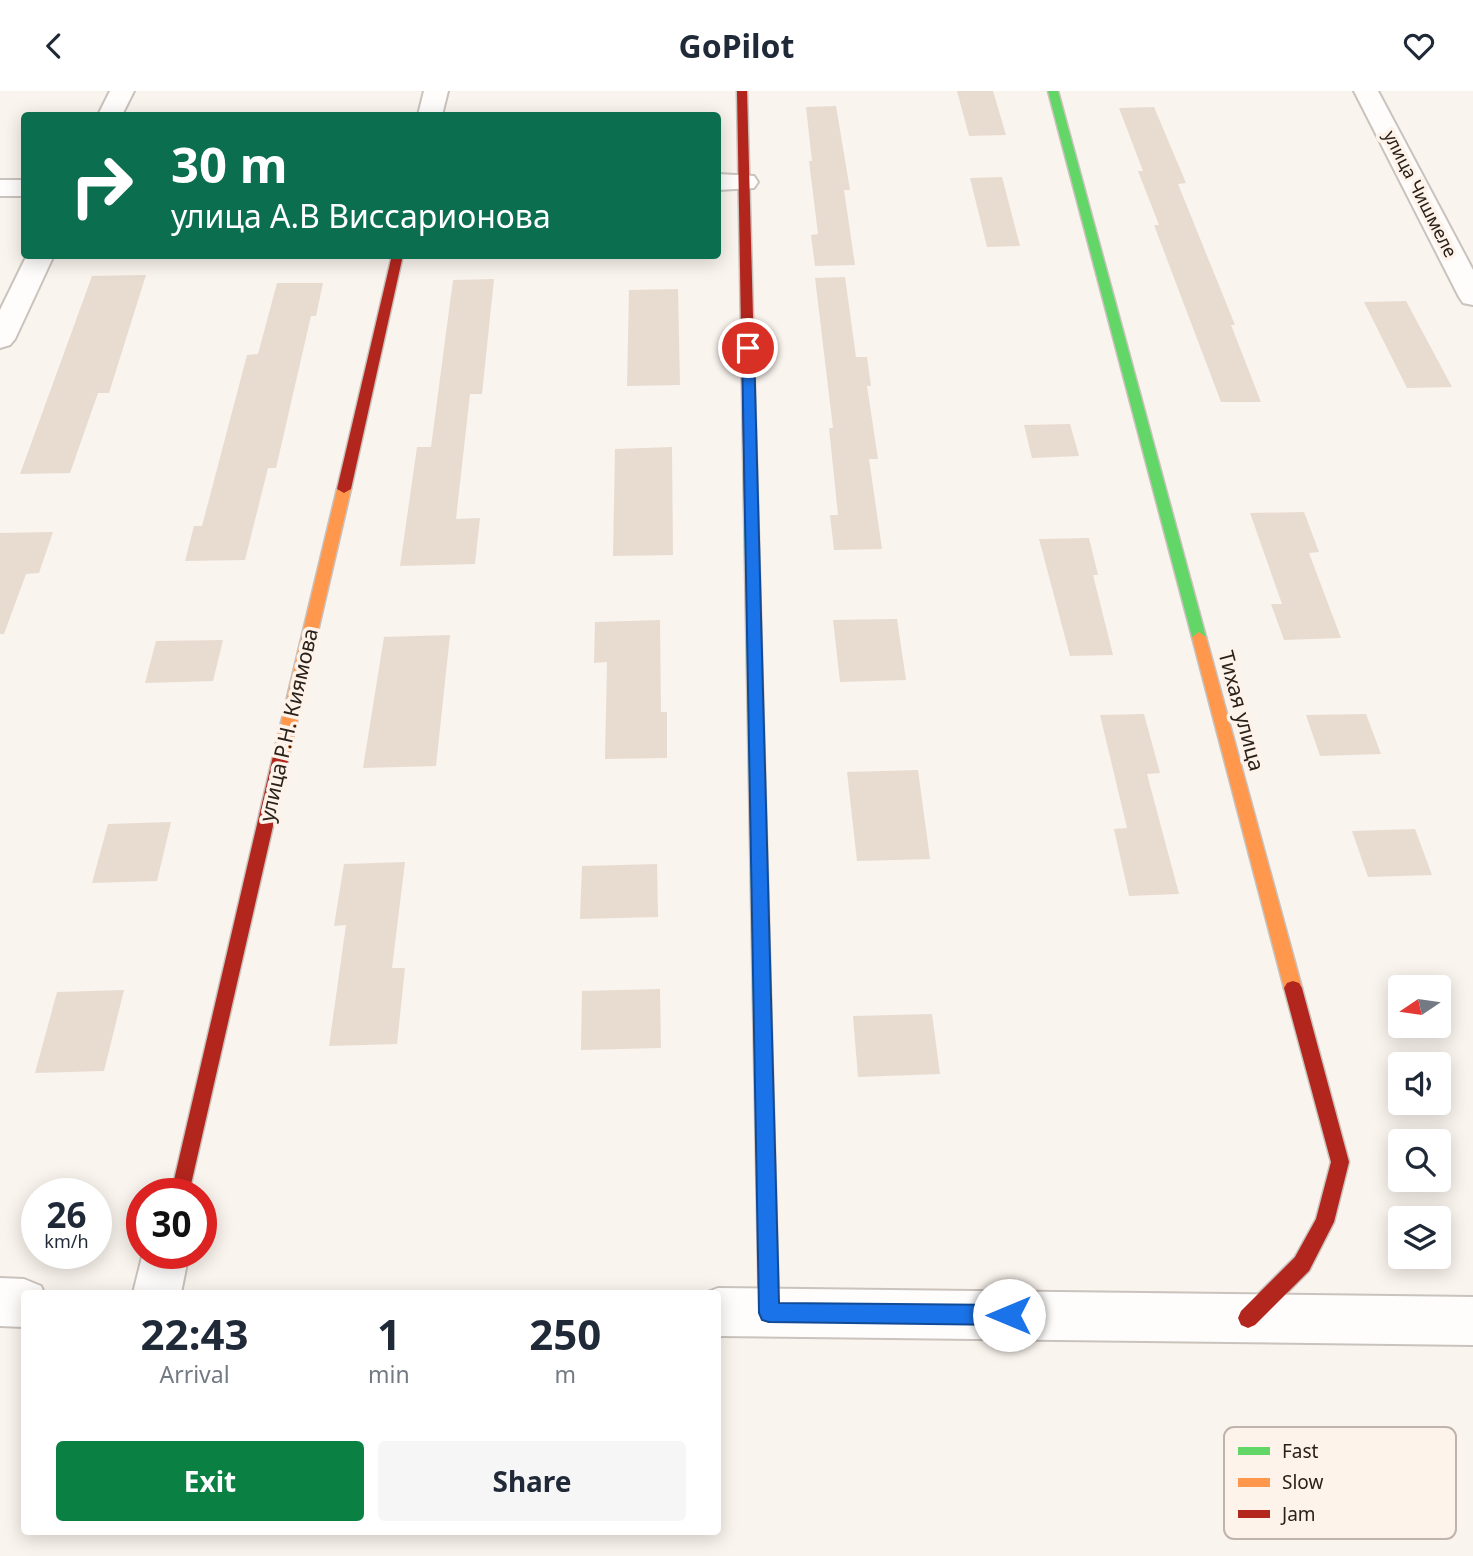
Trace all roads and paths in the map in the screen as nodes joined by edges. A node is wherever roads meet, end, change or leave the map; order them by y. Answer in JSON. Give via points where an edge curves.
{"nodes":[{"id":1,"x":122,"y":91,"type":"edge"},
{"id":2,"x":436,"y":91,"type":"edge"},
{"id":3,"x":742,"y":91,"type":"edge"},
{"id":4,"x":1053,"y":91,"type":"edge"},
{"id":5,"x":1366,"y":91,"type":"edge"},
{"id":6,"x":112,"y":112,"type":"edge"},
{"id":7,"x":431,"y":112,"type":"edge"},
{"id":8,"x":721,"y":182,"type":"edge"},
{"id":9,"x":745,"y":182,"type":"junction"},
{"id":10,"x":0,"y":188,"type":"edge"},
{"id":11,"x":21,"y":188,"type":"edge"},
{"id":12,"x":39,"y":259,"type":"edge"},
{"id":13,"x":397,"y":259,"type":"edge"},
{"id":14,"x":1473,"y":297,"type":"edge"},
{"id":15,"x":0,"y":339,"type":"edge"},
{"id":16,"x":183,"y":1178,"type":"edge"},
{"id":17,"x":162,"y":1269,"type":"edge"},
{"id":18,"x":158,"y":1290,"type":"edge"},
{"id":19,"x":0,"y":1302,"type":"edge"},
{"id":20,"x":21,"y":1303,"type":"edge"},
{"id":21,"x":721,"y":1312,"type":"edge"},
{"id":22,"x":769,"y":1313,"type":"junction"},
{"id":23,"x":1248,"y":1318,"type":"junction"},
{"id":24,"x":1473,"y":1321,"type":"edge"}],
"edges":[{"from":1,"to":6,"type":"street"},
{"from":2,"to":7,"type":"street"},
{"from":3,"to":9,"type":"street"},
{"from":4,"to":23,"type":"street","name":"Тихая улица","via":[[1340,1162],[1325,1222],[1301,1265]]},
{"from":5,"to":14,"type":"street","name":"улица Чишмеле"},
{"from":8,"to":9,"type":"street"},
{"from":9,"to":22,"type":"street"},
{"from":10,"to":11,"type":"street"},
{"from":12,"to":15,"type":"street"},
{"from":13,"to":16,"type":"street","name":"улица Р.Н. Киямова"},
{"from":17,"to":18,"type":"street"},
{"from":19,"to":20,"type":"street"},
{"from":21,"to":22,"type":"street"},
{"from":22,"to":23,"type":"street"},
{"from":23,"to":24,"type":"street"}]}
